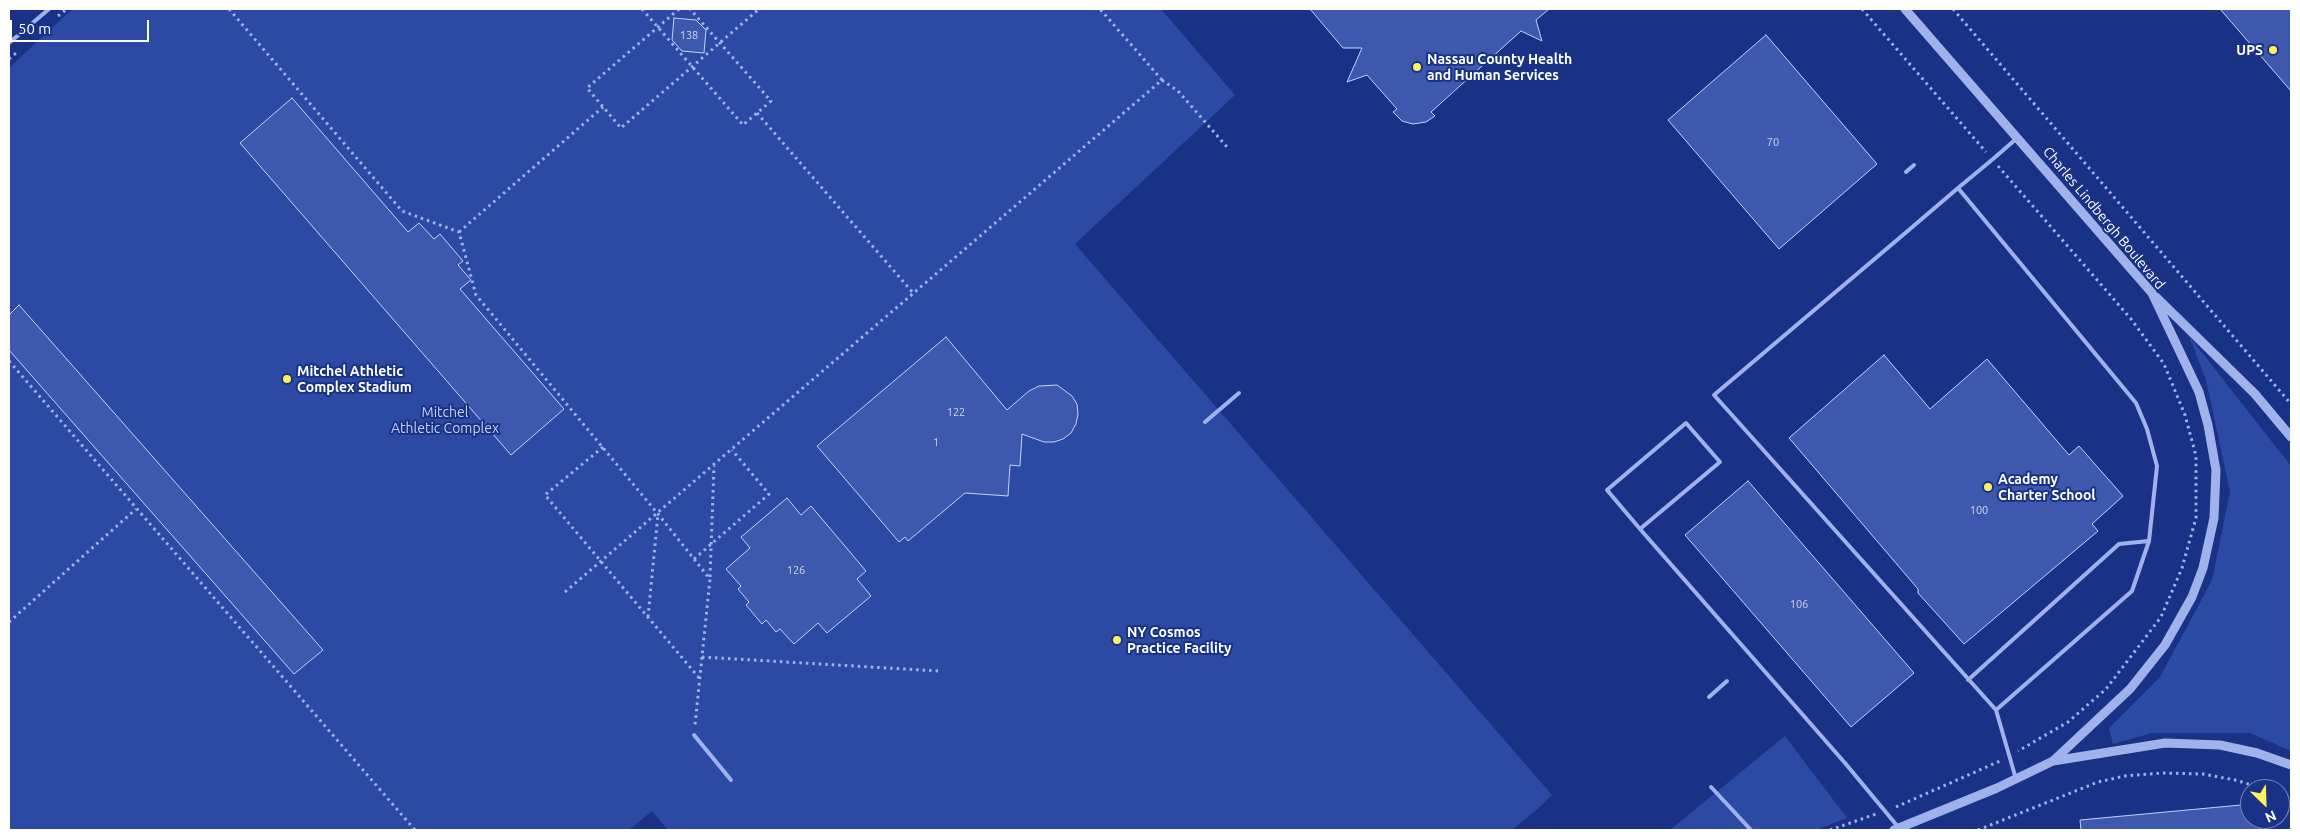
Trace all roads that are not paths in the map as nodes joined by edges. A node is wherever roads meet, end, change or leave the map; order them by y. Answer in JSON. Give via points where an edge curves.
{"nodes":[{"id":1,"x":49,"y":9,"type":"edge"},
{"id":2,"x":1905,"y":9,"type":"edge"},
{"id":3,"x":9,"y":43,"type":"edge"},
{"id":4,"x":2018,"y":138,"type":"junction"},
{"id":5,"x":1914,"y":165,"type":"dead end"},
{"id":6,"x":1906,"y":172,"type":"dead end"},
{"id":7,"x":1958,"y":188,"type":"junction"},
{"id":8,"x":2152,"y":292,"type":"junction"},
{"id":9,"x":1239,"y":393,"type":"dead end"},
{"id":10,"x":1205,"y":422,"type":"dead end"},
{"id":11,"x":2291,"y":437,"type":"edge"},
{"id":12,"x":1640,"y":530,"type":"junction"},
{"id":13,"x":2149,"y":541,"type":"junction"},
{"id":14,"x":1968,"y":680,"type":"junction"},
{"id":15,"x":1727,"y":681,"type":"dead end"},
{"id":16,"x":1709,"y":697,"type":"dead end"},
{"id":17,"x":1996,"y":710,"type":"junction"},
{"id":18,"x":694,"y":735,"type":"road end"},
{"id":19,"x":2053,"y":761,"type":"junction"},
{"id":20,"x":2291,"y":765,"type":"edge"},
{"id":21,"x":2016,"y":779,"type":"junction"},
{"id":22,"x":731,"y":780,"type":"dead end"},
{"id":23,"x":1711,"y":787,"type":"dead end"},
{"id":24,"x":1896,"y":829,"type":"edge"},
{"id":25,"x":1751,"y":830,"type":"edge"}],
"edges":[{"from":1,"to":3,"type":"lane"},
{"from":2,"to":4,"type":"street","name":"Charles Lindbergh Boulevard"},
{"from":4,"to":7,"type":"lane"},
{"from":4,"to":8,"type":"street","name":"Charles Lindbergh Boulevard"},
{"from":5,"to":6,"type":"lane"},
{"from":7,"to":13,"type":"lane","via":[[2136,403],[2157,466]]},
{"from":7,"to":14,"type":"lane","via":[[1714,395]]},
{"from":8,"to":11,"type":"street","via":[[2255,394]]},
{"from":8,"to":19,"type":"street","name":"Charles Lindbergh Boulevard","via":[[2199,392],[2216,470],[2214,518],[2192,597],[2165,645],[2130,689]]},
{"from":9,"to":10,"type":"lane"},
{"from":12,"to":12,"type":"lane","via":[[1607,490],[1686,423],[1720,462]]},
{"from":12,"to":24,"type":"lane","via":[[1845,762]]},
{"from":13,"to":14,"type":"lane","via":[[2119,544]]},
{"from":13,"to":17,"type":"lane","via":[[2132,591]]},
{"from":14,"to":17,"type":"lane"},
{"from":15,"to":16,"type":"lane"},
{"from":17,"to":21,"type":"lane"},
{"from":18,"to":22,"type":"lane"},
{"from":19,"to":20,"type":"street","via":[[2166,743],[2220,745]]},
{"from":19,"to":21,"type":"street","name":"Charles Lindbergh Boulevard"},
{"from":21,"to":24,"type":"street","name":"Charles Lindbergh Boulevard"},
{"from":23,"to":25,"type":"lane"}]}
